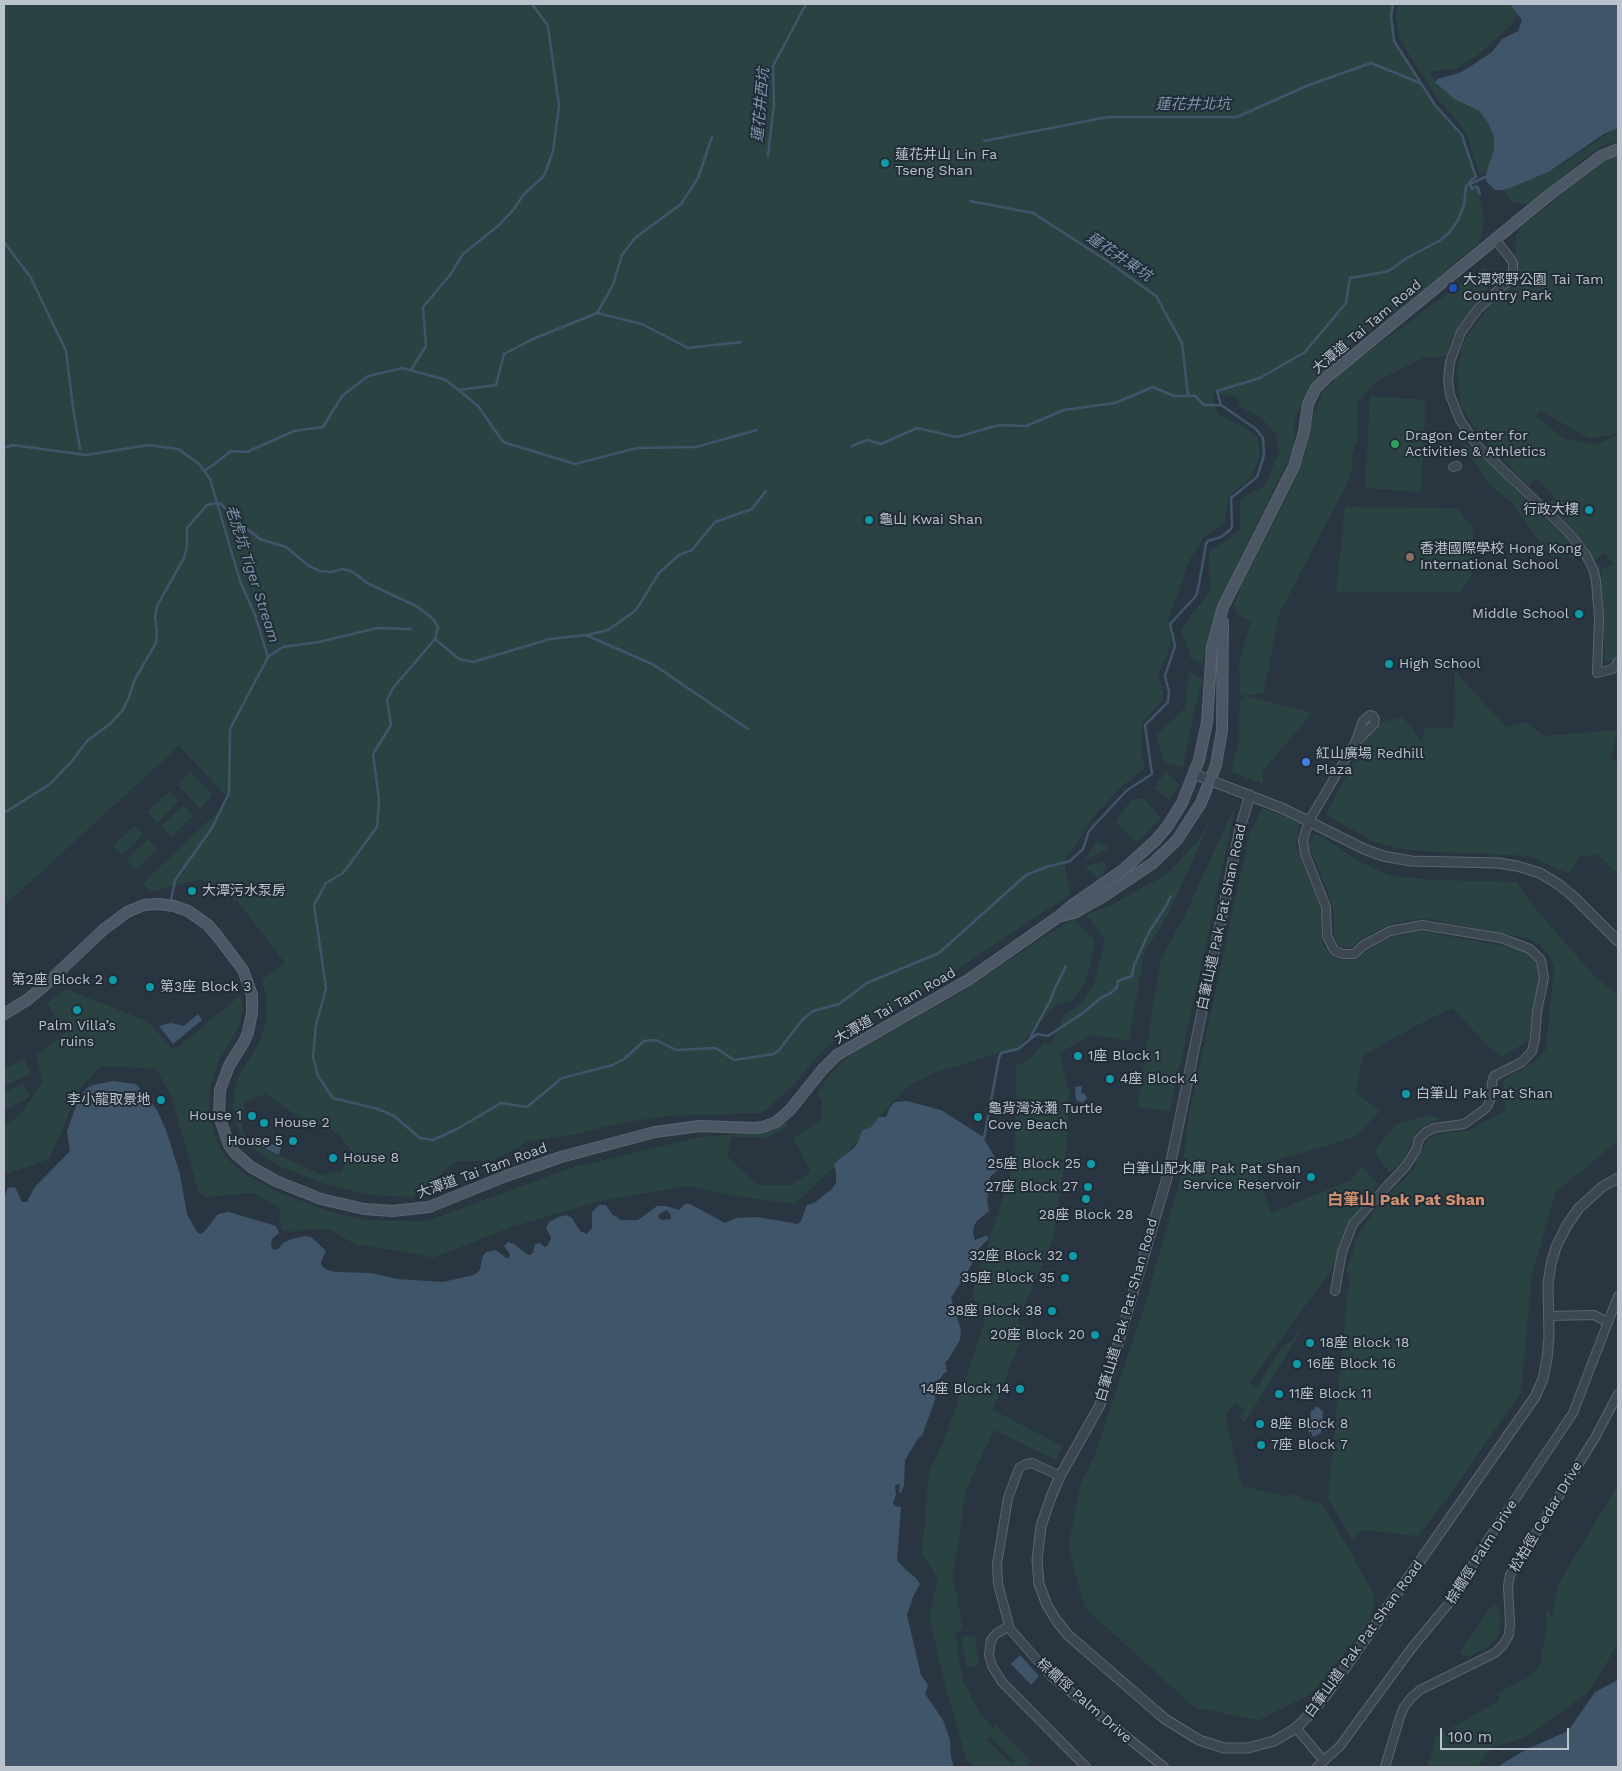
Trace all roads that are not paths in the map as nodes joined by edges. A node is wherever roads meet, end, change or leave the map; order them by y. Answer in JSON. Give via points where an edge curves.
{"nodes":[{"id":1,"x":1618,"y":149,"type":"edge"},
{"id":2,"x":1495,"y":239,"type":"junction"},
{"id":3,"x":1227,"y":598,"type":"junction"},
{"id":4,"x":1618,"y":662,"type":"edge"},
{"id":5,"x":1355,"y":743,"type":"dead end"},
{"id":6,"x":1194,"y":774,"type":"junction"},
{"id":7,"x":1211,"y":780,"type":"junction"},
{"id":8,"x":1250,"y":795,"type":"junction"},
{"id":9,"x":1309,"y":821,"type":"junction"},
{"id":10,"x":1058,"y":917,"type":"junction"},
{"id":11,"x":1618,"y":941,"type":"edge"},
{"id":12,"x":4,"y":1014,"type":"edge"},
{"id":13,"x":1618,"y":1178,"type":"edge"},
{"id":14,"x":1335,"y":1291,"type":"dead end"},
{"id":15,"x":1618,"y":1296,"type":"edge"},
{"id":16,"x":1548,"y":1316,"type":"junction"},
{"id":17,"x":1607,"y":1322,"type":"junction"},
{"id":18,"x":1618,"y":1394,"type":"edge"},
{"id":19,"x":1060,"y":1476,"type":"junction"},
{"id":20,"x":1009,"y":1626,"type":"junction"},
{"id":21,"x":1296,"y":1728,"type":"junction"},
{"id":22,"x":1324,"y":1761,"type":"junction"},
{"id":23,"x":1086,"y":1767,"type":"edge"},
{"id":24,"x":1164,"y":1767,"type":"edge"},
{"id":25,"x":1317,"y":1767,"type":"edge"},
{"id":26,"x":1385,"y":1767,"type":"edge"}],
"edges":[{"from":1,"to":2,"type":"main road","name":"大潭道 Tai Tam Road","via":[[1595,160]]},
{"from":2,"to":3,"type":"main road","name":"大潭道 Tai Tam Road","via":[[1316,388],[1308,404],[1294,466]]},
{"from":2,"to":4,"type":"street","via":[[1513,263],[1513,271],[1508,281],[1478,309],[1461,332],[1450,362],[1450,396],[1460,420],[1477,445],[1568,532],[1591,562],[1596,581],[1597,673],[1613,669]]},
{"from":3,"to":6,"type":"main road","name":"大潭道 Tai Tam Road","via":[[1212,647],[1207,722]]},
{"from":3,"to":7,"type":"main road","name":"大潭道 Tai Tam Road","via":[[1222,646],[1222,730]]},
{"from":5,"to":9,"type":"street"},
{"from":6,"to":7,"type":"street"},
{"from":6,"to":10,"type":"main road","name":"大潭道 Tai Tam Road","via":[[1176,815],[1156,840],[1134,862]]},
{"from":7,"to":8,"type":"street"},
{"from":7,"to":10,"type":"main road","name":"大潭道 Tai Tam Road","via":[[1190,822],[1162,856],[1104,896],[1074,913]]},
{"from":8,"to":9,"type":"street"},
{"from":8,"to":19,"type":"street","name":"白筆山道 Pak Pat Shan Road","via":[[1240,828],[1169,1171],[1100,1405]]},
{"from":9,"to":11,"type":"street","via":[[1374,853],[1411,861],[1498,863],[1532,870],[1566,890]]},
{"from":9,"to":14,"type":"street","via":[[1303,846],[1323,896],[1328,941],[1335,951],[1354,954],[1390,931],[1422,925],[1501,938],[1522,946],[1537,955],[1544,974],[1536,1040],[1529,1054],[1518,1064],[1494,1076],[1491,1100],[1477,1116],[1459,1125],[1434,1128],[1421,1136],[1406,1166],[1353,1224],[1342,1252]]},
{"from":10,"to":12,"type":"main road","name":"大潭道 Tai Tam Road","via":[[960,984],[842,1052],[828,1063],[786,1115],[769,1124],[748,1128],[700,1126],[655,1132],[561,1157],[438,1204],[403,1211],[352,1207],[303,1192],[258,1171],[232,1150],[221,1123],[219,1095],[226,1070],[248,1032],[253,1007],[251,990],[243,970],[220,938],[204,922],[183,909],[154,904],[128,912],[103,930],[39,990]]},
{"from":13,"to":16,"type":"street","name":"白筆山道 Pak Pat Shan Road","via":[[1587,1200],[1562,1234],[1549,1274]]},
{"from":15,"to":17,"type":"street","name":"棕櫚徑 Palm Drive"},
{"from":16,"to":17,"type":"street","via":[[1594,1315]]},
{"from":16,"to":21,"type":"street","name":"白筆山道 Pak Pat Shan Road","via":[[1546,1369],[1529,1406],[1326,1695]]},
{"from":17,"to":22,"type":"street","name":"棕櫚徑 Palm Drive","via":[[1573,1413],[1482,1547],[1454,1597],[1411,1649],[1340,1746]]},
{"from":18,"to":26,"type":"street","name":"松柏徑 Cedar Drive","via":[[1596,1436],[1510,1575],[1509,1635],[1503,1645],[1495,1653],[1420,1690],[1411,1698],[1402,1712]]},
{"from":19,"to":20,"type":"street","name":"棕櫚徑 Palm Drive","via":[[1032,1463],[1019,1468],[1010,1491],[997,1564],[998,1584]]},
{"from":19,"to":21,"type":"street","name":"白筆山道 Pak Pat Shan Road","via":[[1042,1526],[1037,1568],[1047,1605],[1068,1635],[1165,1719],[1199,1740],[1224,1748],[1248,1748],[1274,1741]]},
{"from":20,"to":23,"type":"street","via":[[991,1640],[989,1655],[992,1666],[1002,1682]]},
{"from":20,"to":24,"type":"street","name":"棕櫚徑 Palm Drive","via":[[1051,1676]]},
{"from":21,"to":22,"type":"street"},
{"from":22,"to":25,"type":"street","name":"棕櫚徑 Palm Drive"}]}
